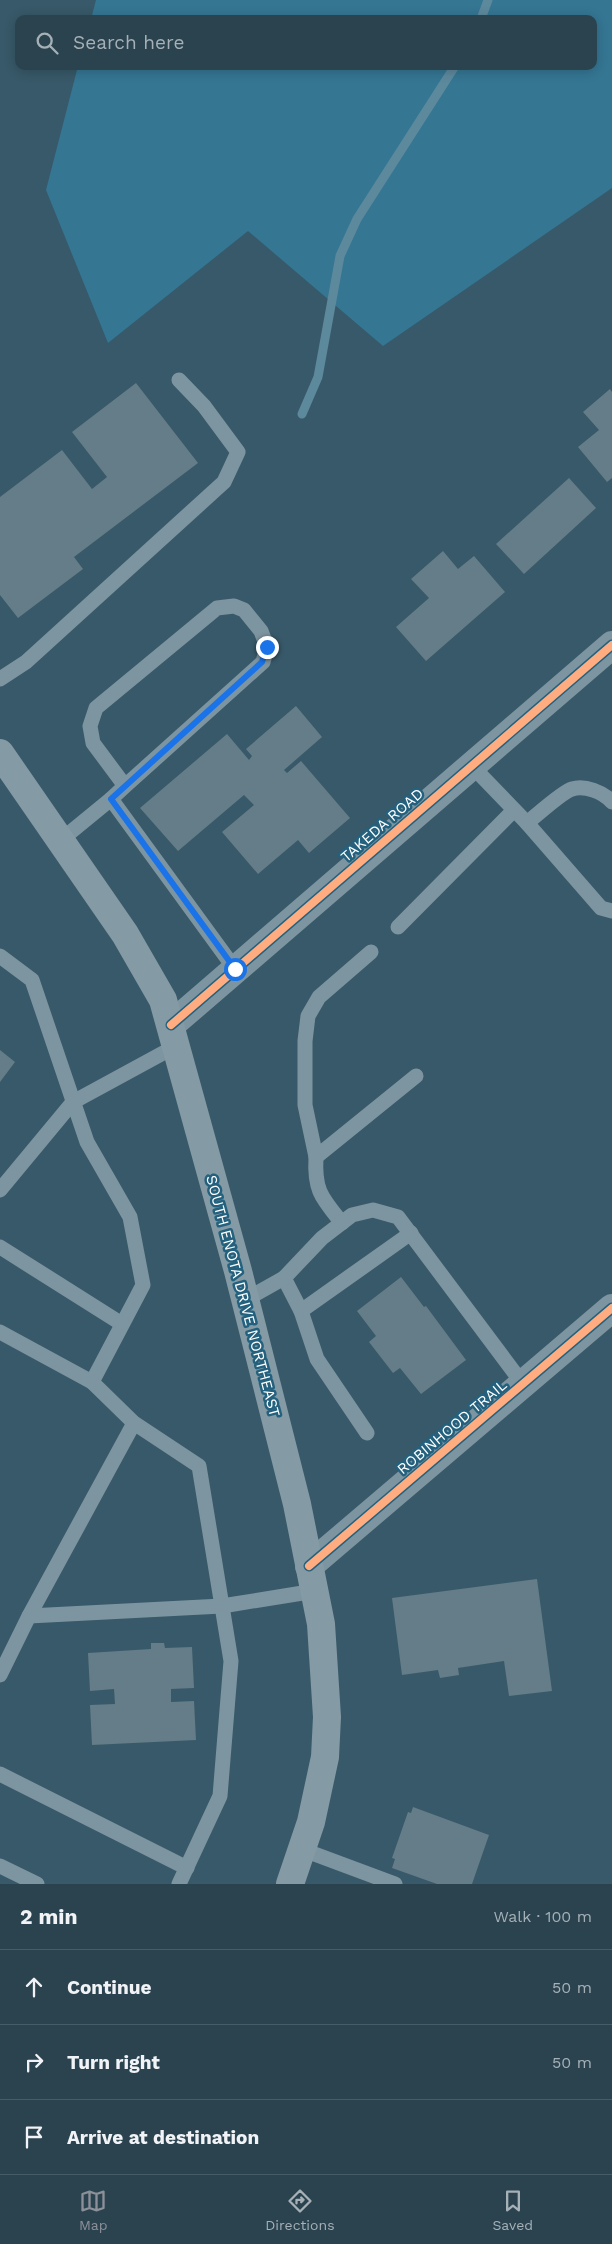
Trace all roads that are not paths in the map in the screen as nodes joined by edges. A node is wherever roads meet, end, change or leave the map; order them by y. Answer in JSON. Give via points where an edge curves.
{"nodes":[{"id":1,"x":179,"y":380,"type":"dead end"},
{"id":2,"x":612,"y":646,"type":"edge"},
{"id":3,"x":0,"y":679,"type":"edge"},
{"id":4,"x":0,"y":753,"type":"edge"},
{"id":5,"x":472,"y":766,"type":"junction"},
{"id":6,"x":125,"y":786,"type":"junction"},
{"id":7,"x":111,"y":799,"type":"junction"},
{"id":8,"x":612,"y":802,"type":"edge"},
{"id":9,"x":514,"y":810,"type":"junction"},
{"id":10,"x":527,"y":823,"type":"junction"},
{"id":11,"x":61,"y":840,"type":"junction"},
{"id":12,"x":612,"y":911,"type":"edge"},
{"id":13,"x":398,"y":927,"type":"dead end"},
{"id":14,"x":371,"y":952,"type":"dead end"},
{"id":15,"x":0,"y":956,"type":"edge"},
{"id":16,"x":235,"y":969,"type":"junction"},
{"id":17,"x":174,"y":1036,"type":"junction"},
{"id":18,"x":416,"y":1076,"type":"dead end"},
{"id":19,"x":73,"y":1102,"type":"junction"},
{"id":20,"x":316,"y":1157,"type":"junction"},
{"id":21,"x":0,"y":1190,"type":"edge"},
{"id":22,"x":342,"y":1223,"type":"junction"},
{"id":23,"x":410,"y":1233,"type":"junction"},
{"id":24,"x":0,"y":1247,"type":"edge"},
{"id":25,"x":284,"y":1278,"type":"junction"},
{"id":26,"x":245,"y":1300,"type":"junction"},
{"id":27,"x":612,"y":1308,"type":"edge"},
{"id":28,"x":301,"y":1310,"type":"junction"},
{"id":29,"x":122,"y":1324,"type":"junction"},
{"id":30,"x":0,"y":1332,"type":"edge"},
{"id":31,"x":92,"y":1382,"type":"junction"},
{"id":32,"x":523,"y":1384,"type":"junction"},
{"id":33,"x":134,"y":1423,"type":"junction"},
{"id":34,"x":367,"y":1433,"type":"dead end"},
{"id":35,"x":312,"y":1579,"type":"junction"},
{"id":36,"x":222,"y":1606,"type":"junction"},
{"id":37,"x":29,"y":1616,"type":"junction"},
{"id":38,"x":0,"y":1675,"type":"edge"},
{"id":39,"x":0,"y":1774,"type":"edge"},
{"id":40,"x":301,"y":1849,"type":"junction"},
{"id":41,"x":0,"y":1866,"type":"edge"},
{"id":42,"x":187,"y":1868,"type":"junction"},
{"id":43,"x":37,"y":1884,"type":"edge"},
{"id":44,"x":180,"y":1884,"type":"edge"},
{"id":45,"x":290,"y":1884,"type":"edge"},
{"id":46,"x":395,"y":1884,"type":"edge"}],
"edges":[{"from":1,"to":3,"type":"lane","via":[[204,406],[238,452],[224,482],[26,662]]},
{"from":2,"to":5,"type":"street","name":"TAKEDA ROAD"},
{"from":4,"to":11,"type":"main road","name":"SOUTH ENOTA DRIVE NORTHEAST"},
{"from":5,"to":9,"type":"lane"},
{"from":5,"to":16,"type":"street","name":"TAKEDA ROAD"},
{"from":6,"to":6,"type":"lane","via":[[262,662],[267,647],[261,631],[244,610],[234,606],[217,608],[96,708],[90,726],[93,743]]},
{"from":6,"to":7,"type":"lane"},
{"from":7,"to":11,"type":"lane"},
{"from":7,"to":16,"type":"lane"},
{"from":8,"to":10,"type":"lane","via":[[606,795],[587,788],[571,789]]},
{"from":9,"to":10,"type":"lane"},
{"from":9,"to":13,"type":"lane"},
{"from":10,"to":12,"type":"lane","via":[[601,908]]},
{"from":11,"to":17,"type":"main road","name":"SOUTH ENOTA DRIVE NORTHEAST","via":[[125,934],[163,1000]]},
{"from":14,"to":20,"type":"lane","via":[[319,997],[308,1016],[305,1105]]},
{"from":15,"to":19,"type":"lane","via":[[32,980]]},
{"from":16,"to":17,"type":"street","name":"TAKEDA ROAD"},
{"from":17,"to":19,"type":"lane"},
{"from":17,"to":26,"type":"main road","name":"SOUTH ENOTA DRIVE NORTHEAST"},
{"from":18,"to":20,"type":"lane"},
{"from":19,"to":21,"type":"lane"},
{"from":19,"to":29,"type":"lane","via":[[87,1142],[130,1218],[143,1285]]},
{"from":20,"to":22,"type":"lane","via":[[315,1178],[322,1198]]},
{"from":22,"to":23,"type":"lane","via":[[352,1215],[373,1210],[398,1217]]},
{"from":22,"to":25,"type":"lane","via":[[322,1238]]},
{"from":23,"to":28,"type":"lane"},
{"from":23,"to":32,"type":"lane"},
{"from":24,"to":29,"type":"lane"},
{"from":25,"to":26,"type":"lane"},
{"from":25,"to":28,"type":"lane"},
{"from":26,"to":35,"type":"main road","name":"SOUTH ENOTA DRIVE NORTHEAST","via":[[297,1504]]},
{"from":27,"to":32,"type":"street","name":"ROBINHOOD TRAIL"},
{"from":28,"to":34,"type":"lane","via":[[317,1359]]},
{"from":29,"to":31,"type":"lane"},
{"from":30,"to":31,"type":"lane"},
{"from":31,"to":33,"type":"lane"},
{"from":32,"to":35,"type":"street","name":"ROBINHOOD TRAIL"},
{"from":33,"to":36,"type":"lane","via":[[199,1466]]},
{"from":33,"to":37,"type":"lane"},
{"from":35,"to":36,"type":"lane"},
{"from":35,"to":40,"type":"main road","name":"SOUTH ENOTA DRIVE NORTHEAST","via":[[322,1633],[325,1757],[311,1822]]},
{"from":36,"to":37,"type":"lane"},
{"from":36,"to":42,"type":"lane","via":[[231,1661],[220,1796]]},
{"from":37,"to":38,"type":"lane"},
{"from":39,"to":42,"type":"lane"},
{"from":40,"to":45,"type":"main road","name":"SOUTH ENOTA DRIVE NORTHEAST"},
{"from":40,"to":46,"type":"lane"},
{"from":41,"to":43,"type":"lane"},
{"from":42,"to":44,"type":"lane"}]}
